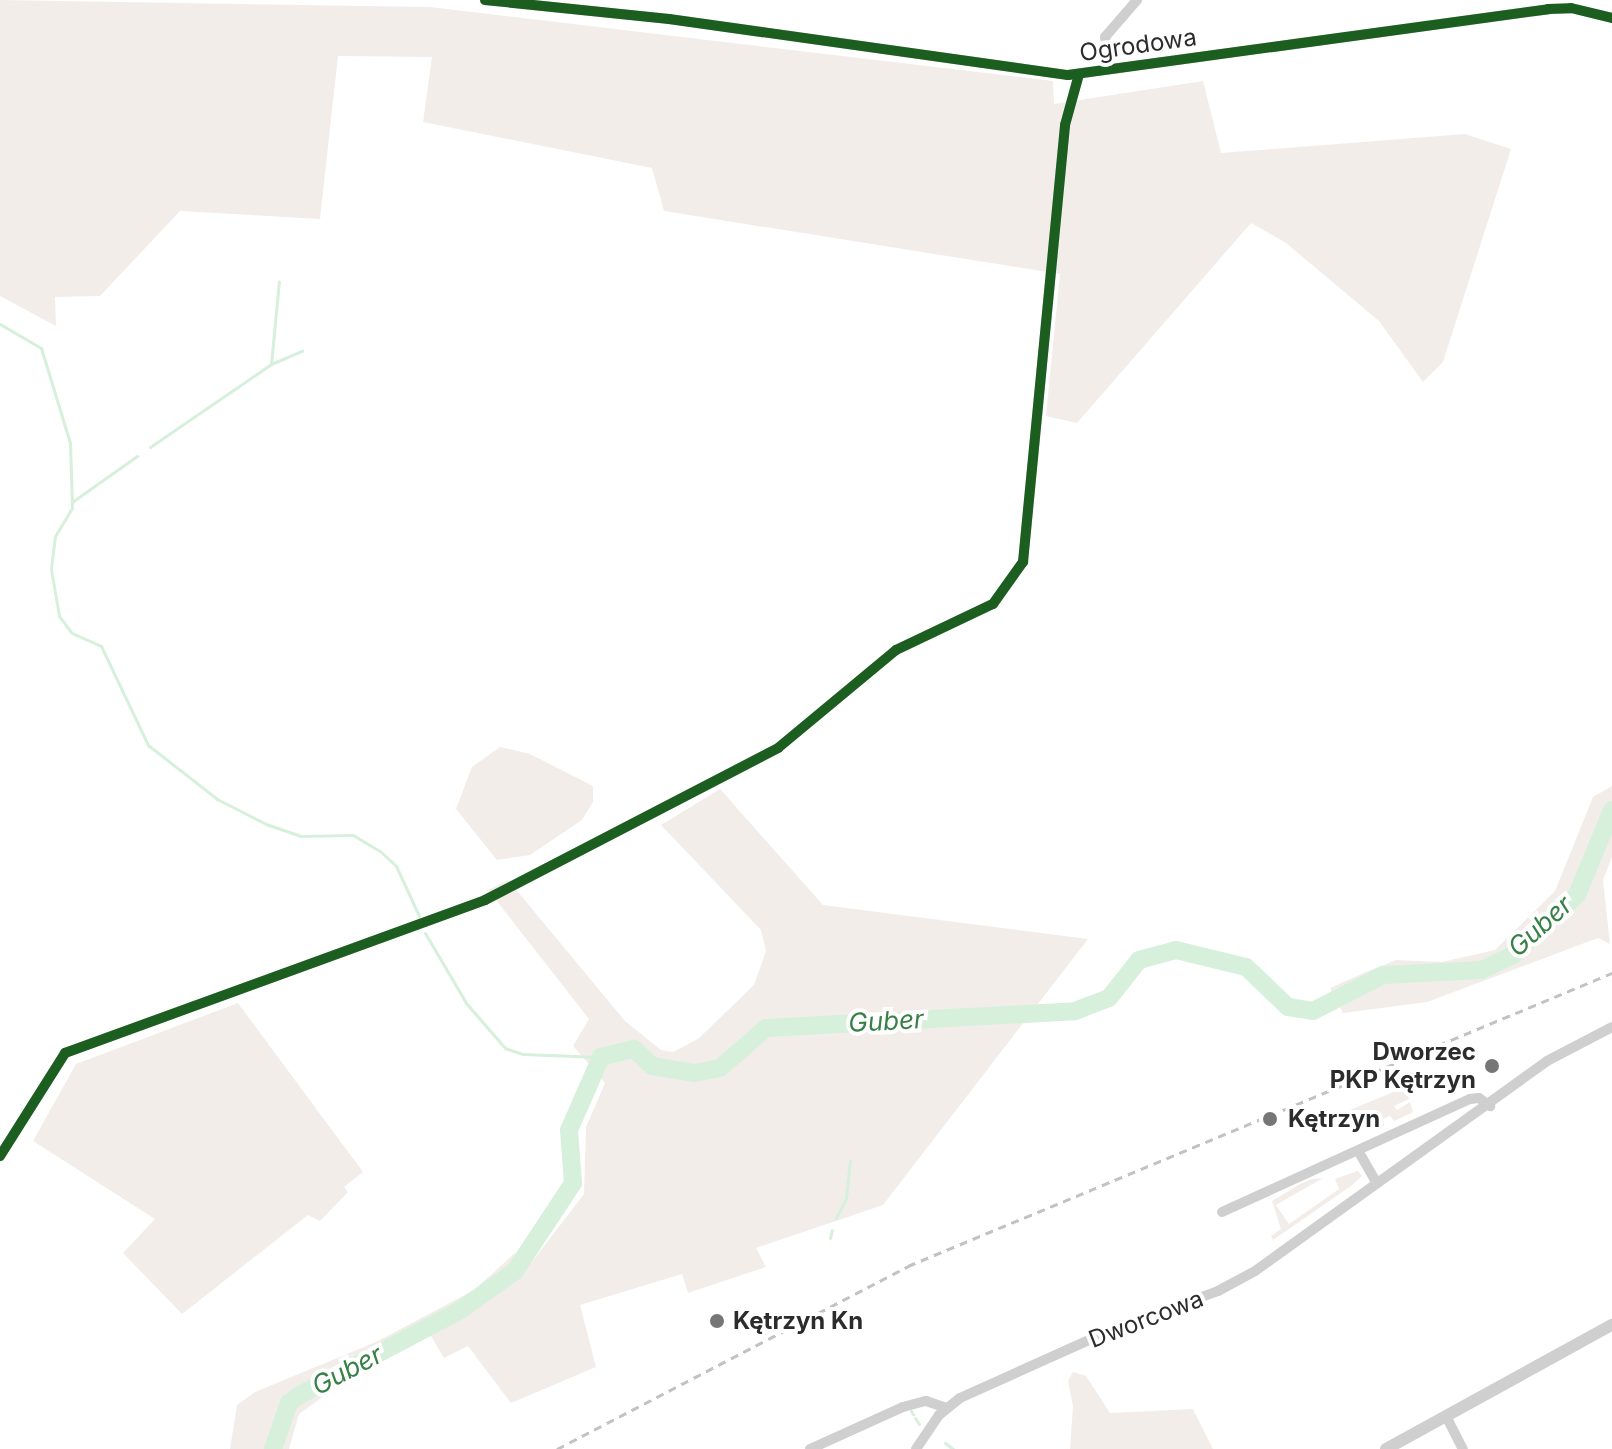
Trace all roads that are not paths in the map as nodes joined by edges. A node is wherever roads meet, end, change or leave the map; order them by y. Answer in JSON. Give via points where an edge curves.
{"nodes":[{"id":1,"x":485,"y":0,"type":"edge"},
{"id":2,"x":1137,"y":0,"type":"edge"},
{"id":3,"x":1571,"y":4,"type":"edge"},
{"id":4,"x":1612,"y":18,"type":"edge"},
{"id":5,"x":1108,"y":69,"type":"junction"},
{"id":6,"x":1079,"y":74,"type":"junction"},
{"id":7,"x":1612,"y":1027,"type":"edge"},
{"id":8,"x":1490,"y":1106,"type":"junction"},
{"id":9,"x":1360,"y":1154,"type":"junction"},
{"id":10,"x":0,"y":1156,"type":"edge"},
{"id":11,"x":1377,"y":1183,"type":"junction"},
{"id":12,"x":1222,"y":1212,"type":"dead end"},
{"id":13,"x":1612,"y":1325,"type":"edge"},
{"id":14,"x":946,"y":1408,"type":"junction"},
{"id":15,"x":1446,"y":1416,"type":"junction"},
{"id":16,"x":810,"y":1449,"type":"edge"},
{"id":17,"x":916,"y":1449,"type":"edge"},
{"id":18,"x":1386,"y":1449,"type":"edge"},
{"id":19,"x":1463,"y":1449,"type":"edge"}],
"edges":[{"from":1,"to":6,"type":"street","name":"Ogrodowa"},
{"from":2,"to":5,"type":"street","via":[[1105,37]]},
{"from":3,"to":4,"type":"street","name":"Ogrodowa"},
{"from":3,"to":5,"type":"street","name":"Ogrodowa"},
{"from":5,"to":6,"type":"street","name":"Ogrodowa"},
{"from":6,"to":10,"type":"street","via":[[1063,140],[1023,562],[993,604],[896,650],[778,748],[485,900],[65,1053]]},
{"from":7,"to":8,"type":"street","name":"Dworcowa","via":[[1556,1055]]},
{"from":8,"to":9,"type":"street","via":[[1470,1099],[1397,1130]]},
{"from":8,"to":11,"type":"street","name":"Dworcowa"},
{"from":9,"to":11,"type":"street"},
{"from":9,"to":12,"type":"street"},
{"from":11,"to":14,"type":"street","name":"Dworcowa","via":[[1218,1291],[1116,1328]]},
{"from":13,"to":15,"type":"street"},
{"from":14,"to":16,"type":"street","via":[[926,1401],[903,1407]]},
{"from":14,"to":17,"type":"street","name":"Dworcowa"},
{"from":15,"to":18,"type":"street"},
{"from":15,"to":19,"type":"street"}]}
